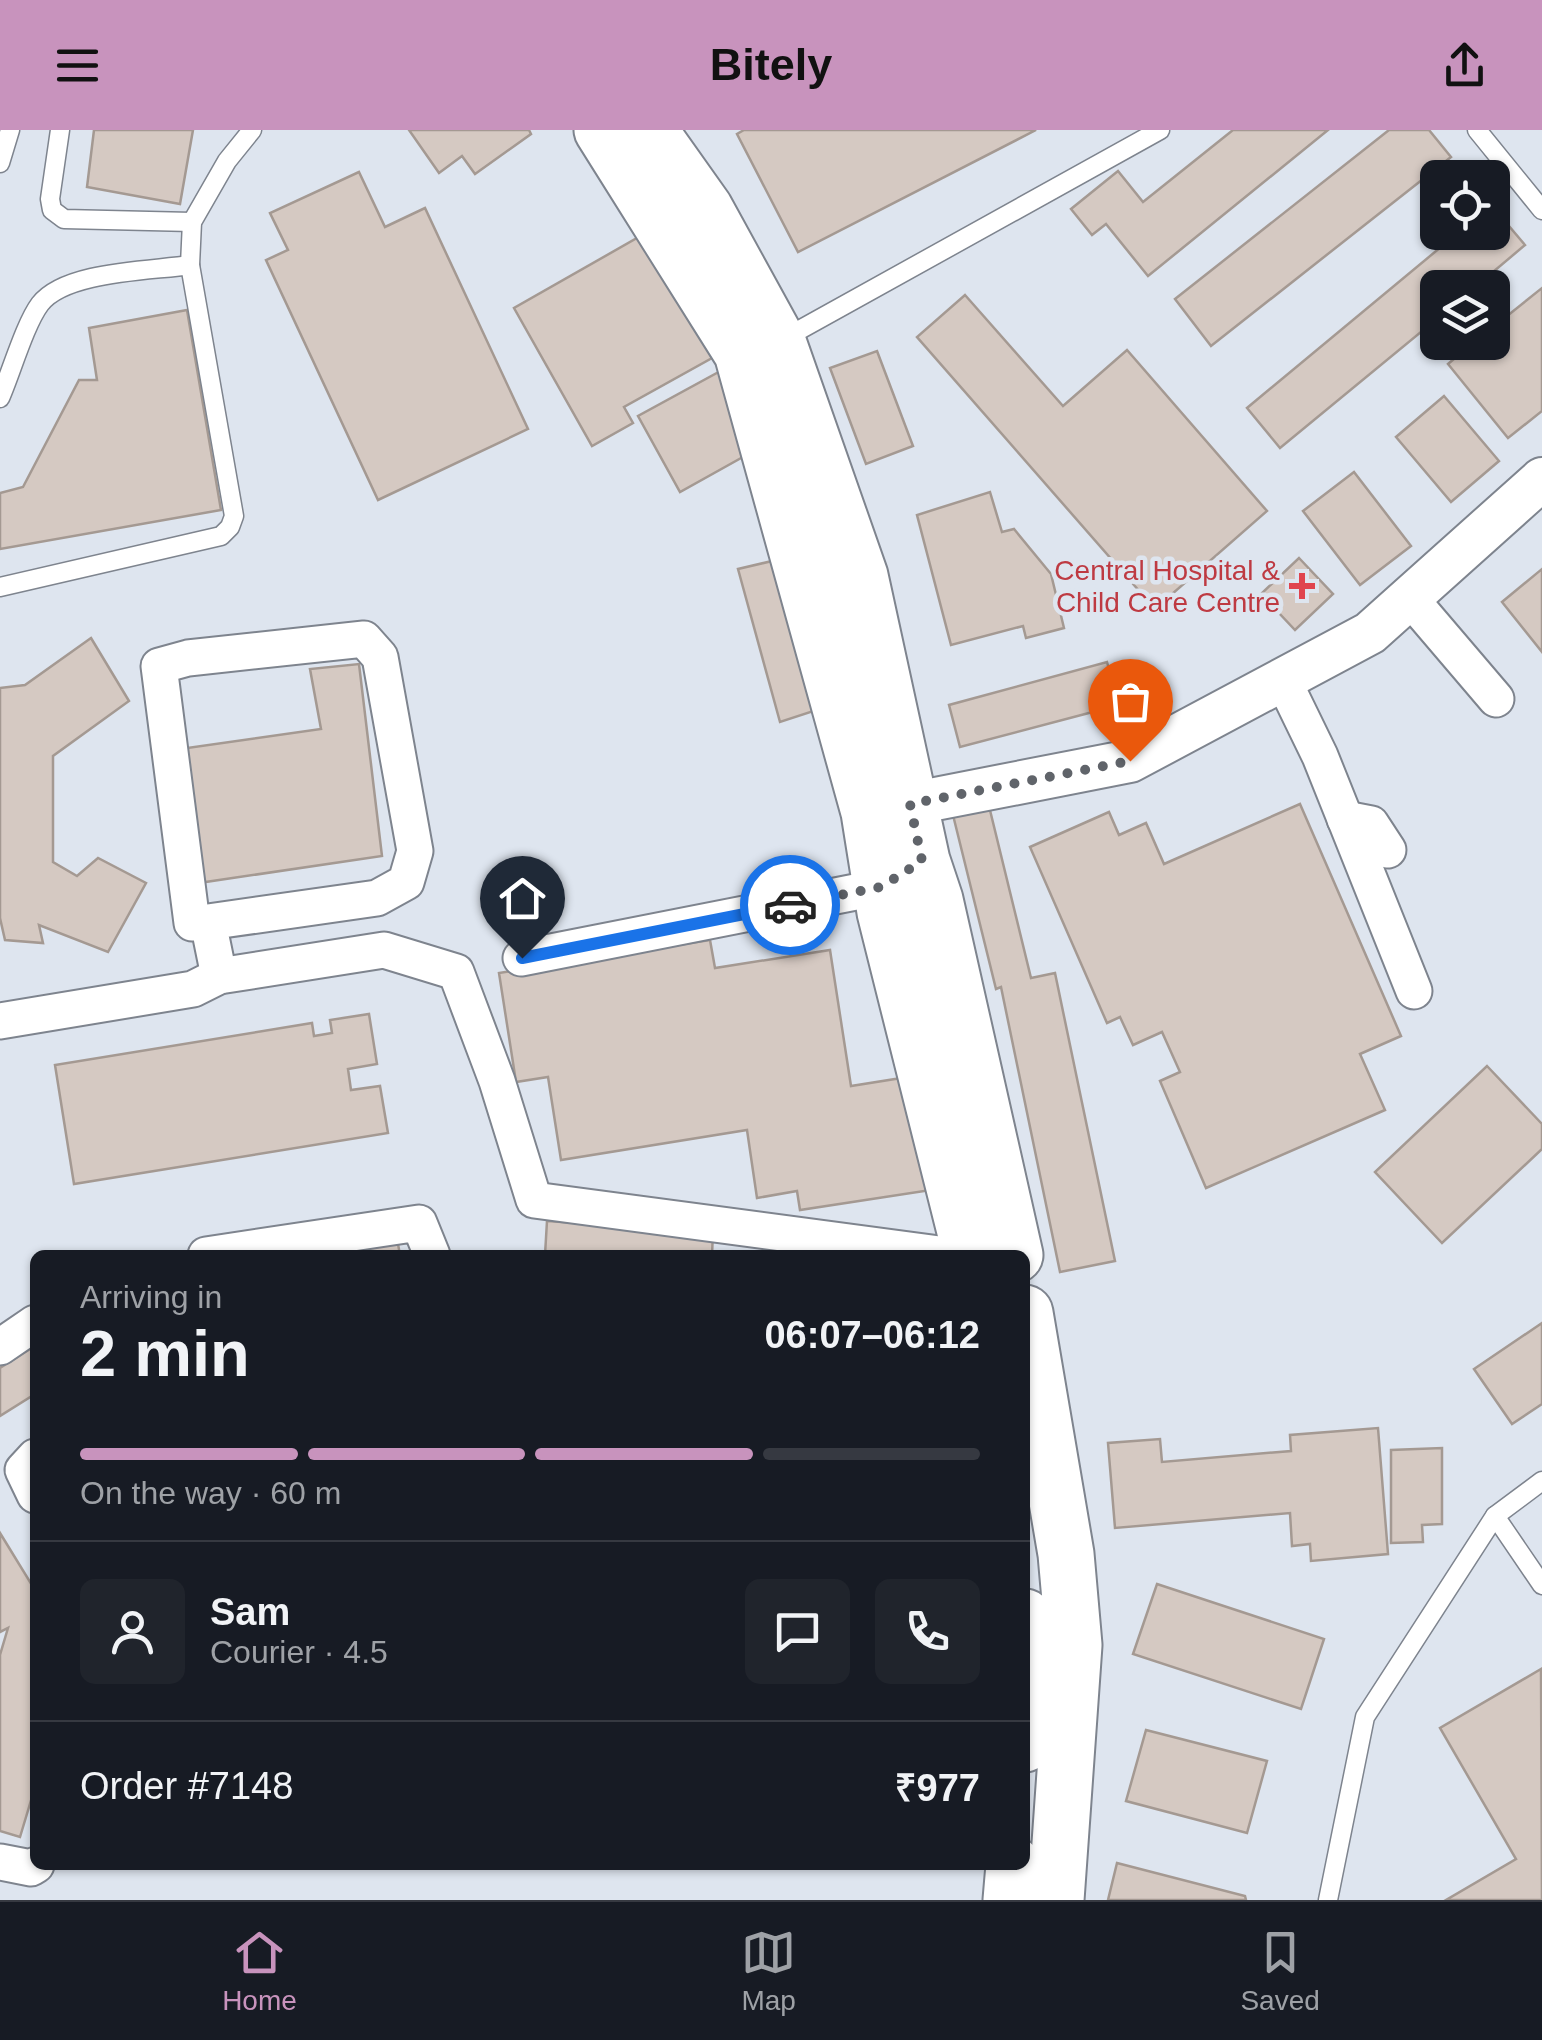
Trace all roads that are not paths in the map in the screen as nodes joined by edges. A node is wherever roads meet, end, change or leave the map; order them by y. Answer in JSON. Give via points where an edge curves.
{"nodes":[{"id":1,"x":10,"y":130,"type":"edge"},
{"id":2,"x":60,"y":130,"type":"edge"},
{"id":3,"x":252,"y":130,"type":"edge"},
{"id":4,"x":602,"y":130,"type":"edge"},
{"id":5,"x":650,"y":130,"type":"edge"},
{"id":6,"x":1160,"y":130,"type":"edge"},
{"id":7,"x":1477,"y":130,"type":"edge"},
{"id":8,"x":0,"y":163,"type":"edge"},
{"id":9,"x":1542,"y":210,"type":"edge"},
{"id":10,"x":686,"y":221,"type":"junction"},
{"id":11,"x":192,"y":222,"type":"junction"},
{"id":12,"x":190,"y":266,"type":"junction"},
{"id":13,"x":760,"y":348,"type":"junction"},
{"id":14,"x":0,"y":398,"type":"edge"},
{"id":15,"x":1542,"y":479,"type":"edge"},
{"id":16,"x":0,"y":587,"type":"edge"},
{"id":17,"x":1410,"y":598,"type":"junction"},
{"id":18,"x":1283,"y":680,"type":"junction"},
{"id":19,"x":1496,"y":699,"type":"dead end"},
{"id":20,"x":890,"y":808,"type":"junction"},
{"id":21,"x":1345,"y":819,"type":"junction"},
{"id":22,"x":1388,"y":850,"type":"dead end"},
{"id":23,"x":896,"y":887,"type":"junction"},
{"id":24,"x":377,"y":898,"type":"junction"},
{"id":25,"x":208,"y":922,"type":"junction"},
{"id":26,"x":384,"y":950,"type":"junction"},
{"id":27,"x":522,"y":958,"type":"dead end"},
{"id":28,"x":219,"y":976,"type":"junction"},
{"id":29,"x":1414,"y":991,"type":"dead end"},
{"id":30,"x":0,"y":1021,"type":"edge"},
{"id":31,"x":239,"y":1250,"type":"edge"},
{"id":32,"x":430,"y":1250,"type":"edge"},
{"id":33,"x":909,"y":1250,"type":"edge"},
{"id":34,"x":969,"y":1250,"type":"edge"},
{"id":35,"x":1014,"y":1250,"type":"edge"},
{"id":36,"x":30,"y":1326,"type":"edge"},
{"id":37,"x":1030,"y":1342,"type":"edge"},
{"id":38,"x":0,"y":1347,"type":"edge"},
{"id":39,"x":30,"y":1463,"type":"edge"},
{"id":40,"x":1542,"y":1481,"type":"edge"},
{"id":41,"x":30,"y":1485,"type":"edge"},
{"id":42,"x":1495,"y":1516,"type":"junction"},
{"id":43,"x":1541,"y":1579,"type":"edge"},
{"id":44,"x":1038,"y":1633,"type":"edge"},
{"id":45,"x":1030,"y":1684,"type":"edge"},
{"id":46,"x":0,"y":1862,"type":"edge"},
{"id":47,"x":30,"y":1868,"type":"edge"},
{"id":48,"x":1013,"y":1870,"type":"edge"},
{"id":49,"x":1010,"y":1900,"type":"edge"},
{"id":50,"x":1056,"y":1900,"type":"edge"},
{"id":51,"x":1328,"y":1900,"type":"edge"}],
"edges":[{"from":1,"to":8,"type":"lane"},
{"from":2,"to":11,"type":"lane","via":[[52,210],[64,218]]},
{"from":3,"to":11,"type":"lane"},
{"from":4,"to":10,"type":"main road"},
{"from":5,"to":10,"type":"main road"},
{"from":6,"to":13,"type":"lane"},
{"from":7,"to":9,"type":"lane"},
{"from":10,"to":13,"type":"main road"},
{"from":11,"to":12,"type":"lane"},
{"from":12,"to":14,"type":"lane","via":[[80,280],[54,290],[39,305]]},
{"from":12,"to":16,"type":"lane","via":[[234,516],[230,527],[221,536]]},
{"from":13,"to":20,"type":"main road"},
{"from":15,"to":17,"type":"street"},
{"from":17,"to":18,"type":"street","via":[[1370,633]]},
{"from":17,"to":19,"type":"street"},
{"from":18,"to":20,"type":"street","via":[[1130,761]]},
{"from":18,"to":21,"type":"street"},
{"from":20,"to":23,"type":"main road"},
{"from":21,"to":22,"type":"street","via":[[1371,824]]},
{"from":21,"to":29,"type":"street"},
{"from":23,"to":27,"type":"street"},
{"from":23,"to":34,"type":"main road"},
{"from":23,"to":35,"type":"main road","via":[[935,900]]},
{"from":24,"to":25,"type":"street"},
{"from":24,"to":25,"type":"street","via":[[406,882],[414,851],[380,658],[364,638],[344,638],[188,658],[159,666],[192,923]]},
{"from":24,"to":26,"type":"street"},
{"from":25,"to":28,"type":"street"},
{"from":26,"to":28,"type":"street"},
{"from":26,"to":33,"type":"street","via":[[456,972],[534,1200]]},
{"from":28,"to":30,"type":"street","via":[[194,989]]},
{"from":31,"to":32,"type":"street","via":[[419,1223]]},
{"from":36,"to":38,"type":"street"},
{"from":37,"to":44,"type":"main road","via":[[1066,1554]]},
{"from":39,"to":41,"type":"street","via":[[23,1470]]},
{"from":40,"to":42,"type":"lane"},
{"from":42,"to":43,"type":"lane"},
{"from":42,"to":51,"type":"lane","via":[[1365,1717]]},
{"from":44,"to":45,"type":"main road"},
{"from":44,"to":50,"type":"main road"},
{"from":46,"to":47,"type":"street"},
{"from":48,"to":49,"type":"main road"}]}
